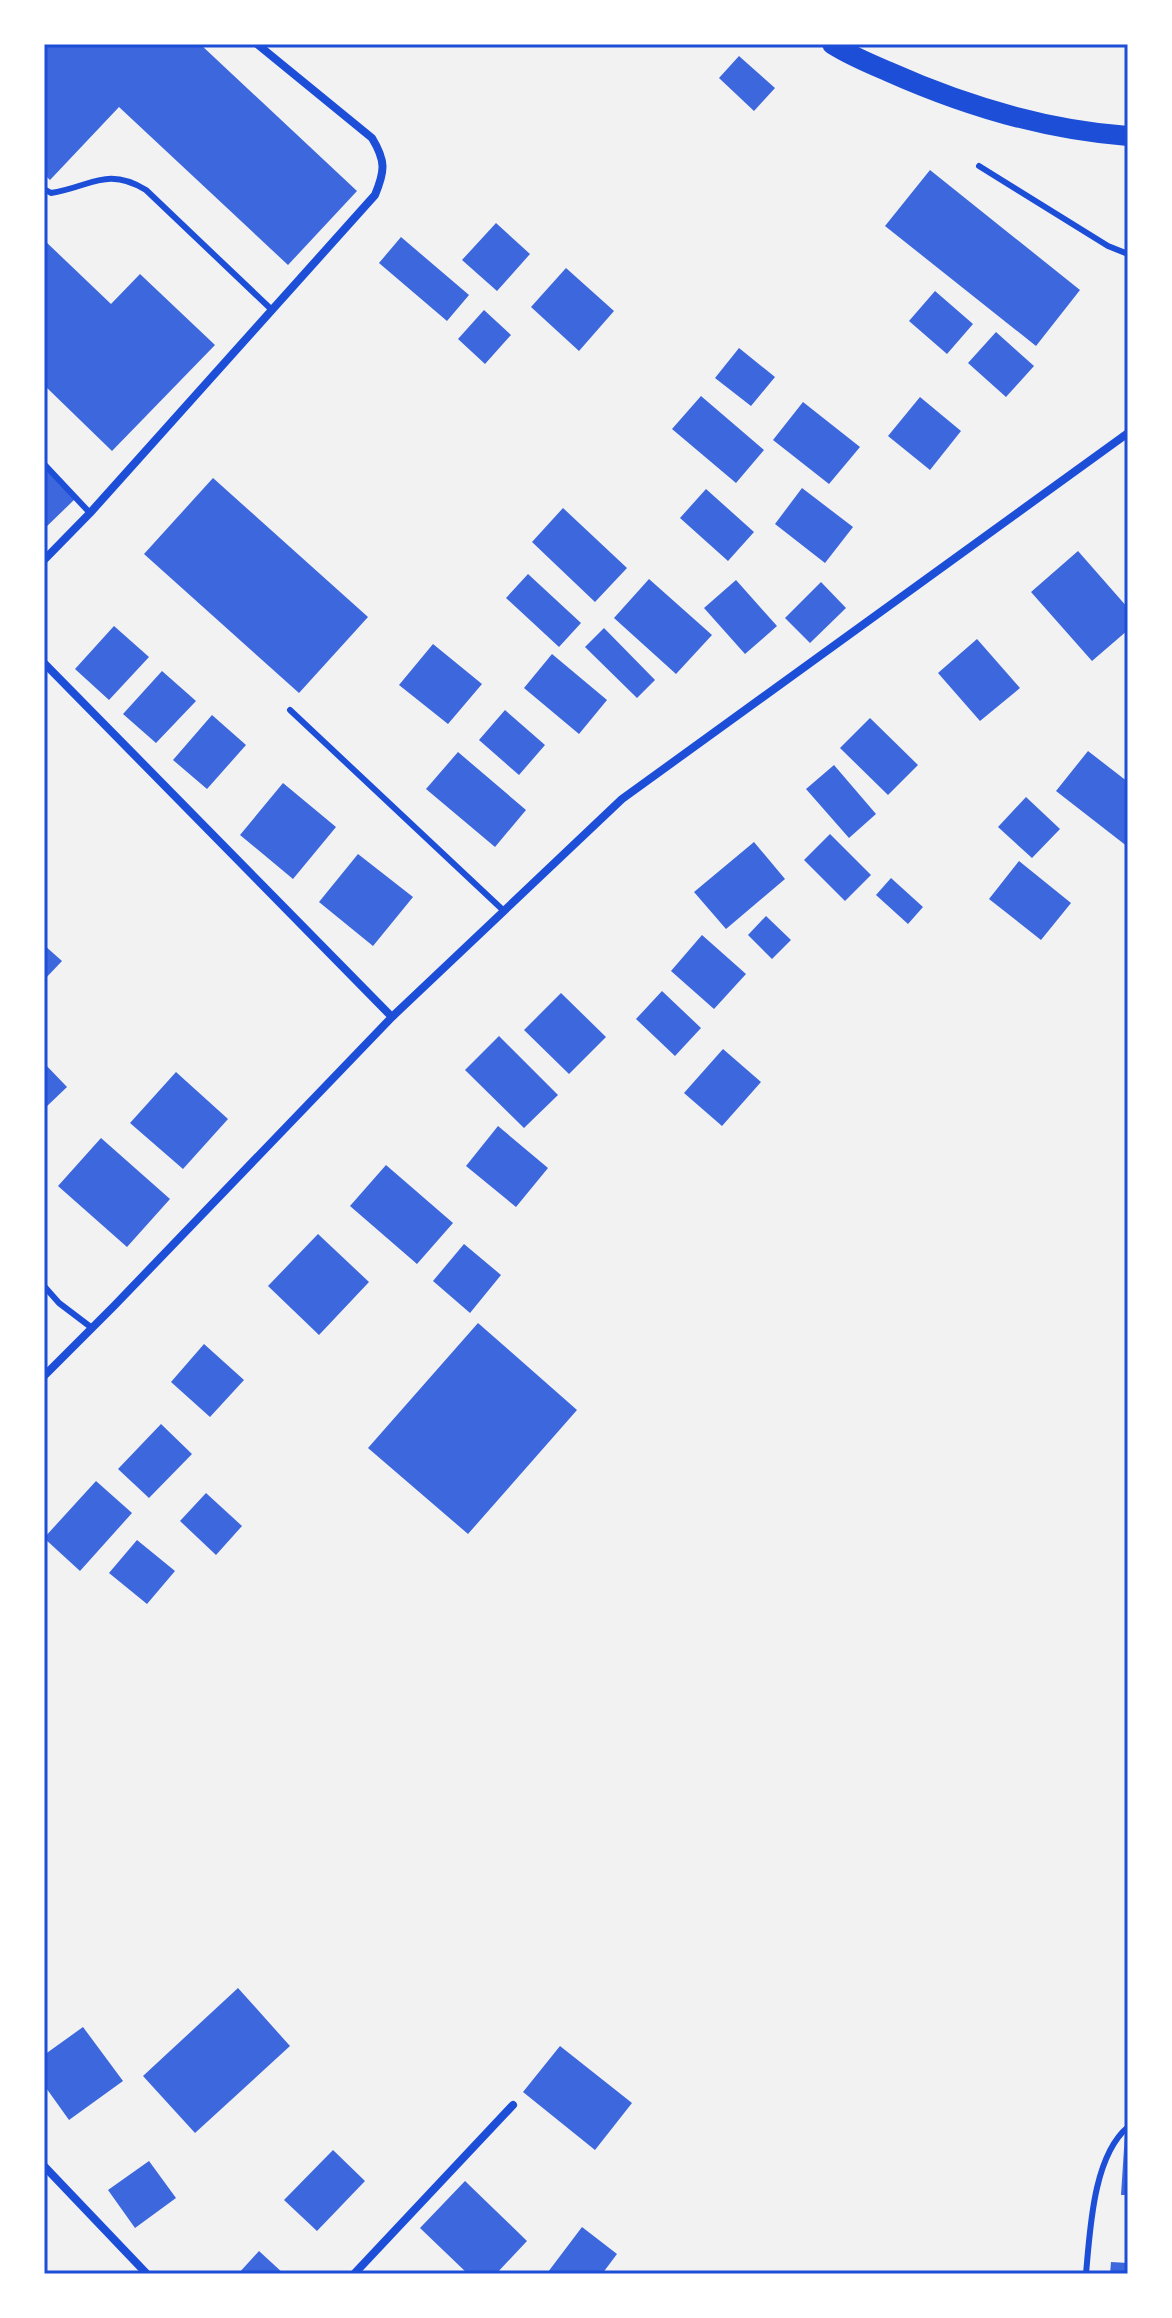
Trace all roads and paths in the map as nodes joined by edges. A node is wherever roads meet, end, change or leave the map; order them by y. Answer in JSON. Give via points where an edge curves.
{"nodes":[{"id":1,"x":257,"y":44,"type":"edge"},
{"id":2,"x":832,"y":44,"type":"edge"},
{"id":3,"x":1128,"y":129,"type":"edge"},
{"id":4,"x":1087,"y":133,"type":"junction"},
{"id":5,"x":1128,"y":136,"type":"edge"},
{"id":6,"x":979,"y":166,"type":"dead end"},
{"id":7,"x":44,"y":189,"type":"edge"},
{"id":8,"x":1128,"y":254,"type":"edge"},
{"id":9,"x":272,"y":310,"type":"junction"},
{"id":10,"x":1128,"y":433,"type":"edge"},
{"id":11,"x":44,"y":464,"type":"edge"},
{"id":12,"x":90,"y":513,"type":"junction"},
{"id":13,"x":44,"y":560,"type":"edge"},
{"id":14,"x":44,"y":663,"type":"edge"},
{"id":15,"x":290,"y":710,"type":"dead end"},
{"id":16,"x":504,"y":911,"type":"junction"},
{"id":17,"x":392,"y":1017,"type":"junction"},
{"id":18,"x":44,"y":1286,"type":"edge"},
{"id":19,"x":92,"y":1328,"type":"junction"},
{"id":20,"x":44,"y":1376,"type":"edge"},
{"id":21,"x":513,"y":2105,"type":"dead end"},
{"id":22,"x":1128,"y":2127,"type":"edge"},
{"id":23,"x":44,"y":2166,"type":"edge"},
{"id":24,"x":147,"y":2274,"type":"edge"},
{"id":25,"x":354,"y":2274,"type":"edge"},
{"id":26,"x":1086,"y":2274,"type":"edge"}],
"edges":[{"from":1,"to":9,"type":"street","via":[[372,138],[382,154],[383,174],[375,195]]},
{"from":2,"to":4,"type":"main road","via":[[930,91]]},
{"from":3,"to":4,"type":"main road"},
{"from":4,"to":5,"type":"main road"},
{"from":6,"to":8,"type":"lane"},
{"from":7,"to":9,"type":"lane","via":[[51,193],[111,178],[130,180]]},
{"from":9,"to":12,"type":"street"},
{"from":10,"to":16,"type":"street","via":[[622,799]]},
{"from":11,"to":12,"type":"lane"},
{"from":12,"to":13,"type":"street"},
{"from":14,"to":17,"type":"street"},
{"from":15,"to":16,"type":"lane"},
{"from":16,"to":17,"type":"street"},
{"from":17,"to":19,"type":"street"},
{"from":18,"to":19,"type":"lane"},
{"from":19,"to":20,"type":"street"},
{"from":21,"to":25,"type":"street"},
{"from":22,"to":26,"type":"lane","via":[[1118,2135],[1099,2177]]},
{"from":23,"to":24,"type":"street"}]}
